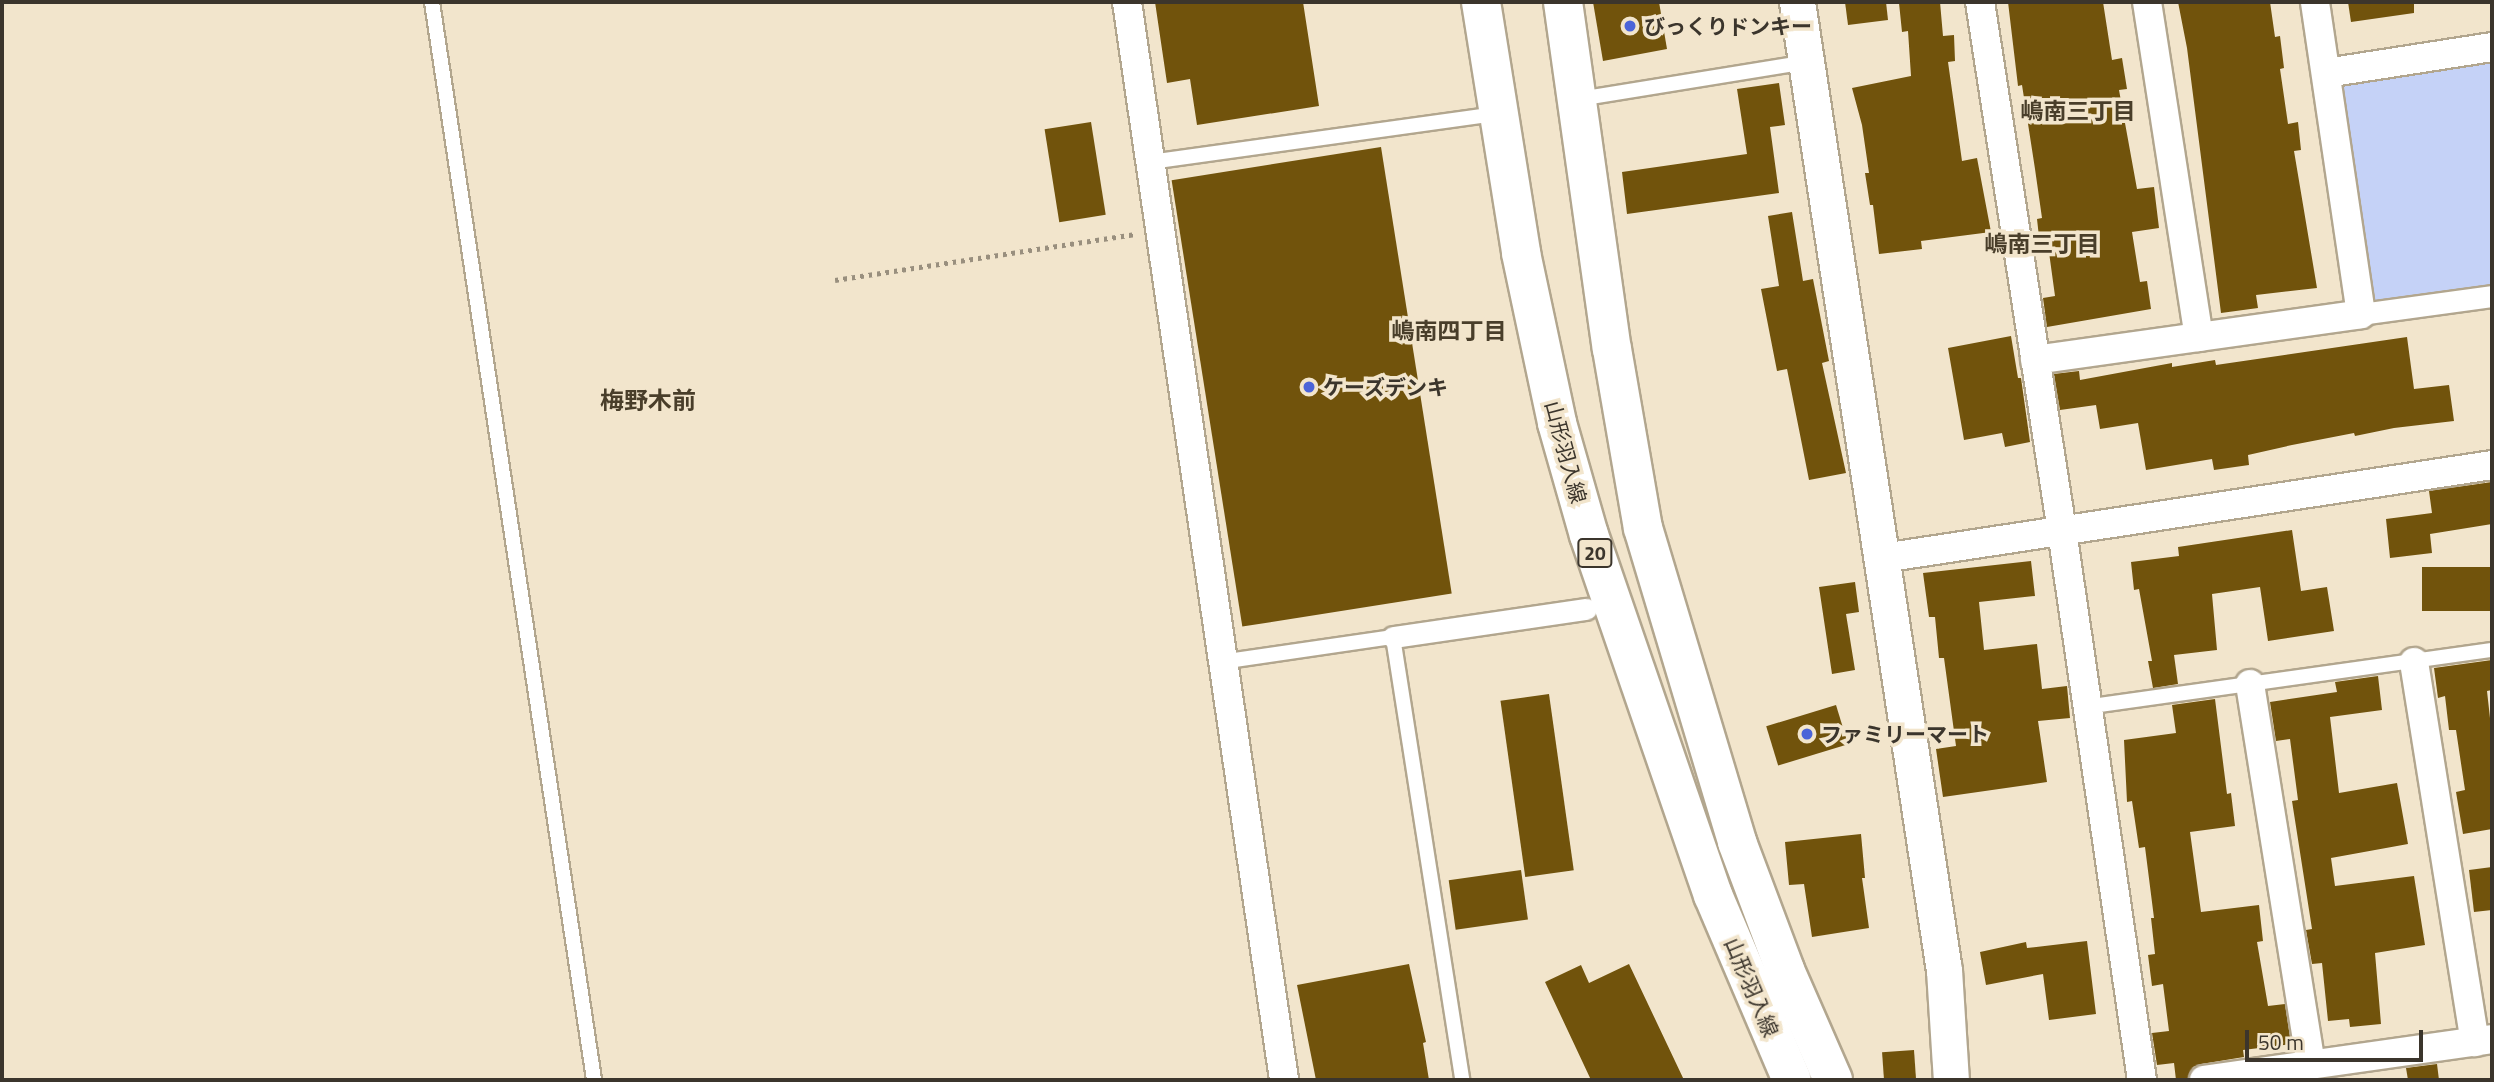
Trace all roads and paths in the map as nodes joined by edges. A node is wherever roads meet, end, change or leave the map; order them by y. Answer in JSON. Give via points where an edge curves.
{"nodes":[{"id":1,"x":432,"y":2,"type":"edge"},
{"id":2,"x":1127,"y":2,"type":"edge"},
{"id":3,"x":1481,"y":2,"type":"edge"},
{"id":4,"x":1563,"y":2,"type":"edge"},
{"id":5,"x":1797,"y":2,"type":"edge"},
{"id":6,"x":1980,"y":2,"type":"edge"},
{"id":7,"x":2147,"y":2,"type":"edge"},
{"id":8,"x":2315,"y":2,"type":"edge"},
{"id":9,"x":2492,"y":47,"type":"edge"},
{"id":10,"x":1807,"y":62,"type":"junction"},
{"id":11,"x":2326,"y":73,"type":"junction"},
{"id":12,"x":1578,"y":100,"type":"junction"},
{"id":13,"x":1497,"y":114,"type":"junction"},
{"id":14,"x":1150,"y":162,"type":"junction"},
{"id":15,"x":1160,"y":231,"type":"junction"},
{"id":16,"x":835,"y":280,"type":"dead end"},
{"id":17,"x":2492,"y":296,"type":"edge"},
{"id":18,"x":2361,"y":314,"type":"junction"},
{"id":19,"x":2199,"y":337,"type":"junction"},
{"id":20,"x":2035,"y":360,"type":"junction"},
{"id":21,"x":2492,"y":465,"type":"edge"},
{"id":22,"x":2062,"y":531,"type":"junction"},
{"id":23,"x":1883,"y":558,"type":"junction"},
{"id":24,"x":1586,"y":608,"type":"dead end"},
{"id":25,"x":1393,"y":637,"type":"junction"},
{"id":26,"x":2492,"y":650,"type":"edge"},
{"id":27,"x":1221,"y":662,"type":"junction"},
{"id":28,"x":2414,"y":662,"type":"junction"},
{"id":29,"x":2250,"y":684,"type":"junction"},
{"id":30,"x":2085,"y":707,"type":"junction"},
{"id":31,"x":2483,"y":1041,"type":"edge"},
{"id":32,"x":2311,"y":1064,"type":"junction"},
{"id":33,"x":594,"y":1080,"type":"edge"},
{"id":34,"x":1284,"y":1080,"type":"edge"},
{"id":35,"x":1462,"y":1080,"type":"edge"},
{"id":36,"x":1792,"y":1080,"type":"edge"},
{"id":37,"x":1833,"y":1080,"type":"edge"},
{"id":38,"x":1951,"y":1080,"type":"edge"},
{"id":39,"x":2142,"y":1080,"type":"edge"},
{"id":40,"x":2204,"y":1080,"type":"edge"}],
"edges":[{"from":1,"to":33,"type":"lane"},
{"from":2,"to":14,"type":"street"},
{"from":3,"to":13,"type":"main road","name":"山形羽入線","number":"20"},
{"from":4,"to":12,"type":"main road","name":"山形羽入線","number":"20"},
{"from":5,"to":10,"type":"street"},
{"from":6,"to":20,"type":"street"},
{"from":7,"to":19,"type":"street"},
{"from":8,"to":11,"type":"street"},
{"from":9,"to":11,"type":"street"},
{"from":10,"to":12,"type":"lane"},
{"from":10,"to":23,"type":"street"},
{"from":11,"to":18,"type":"street"},
{"from":12,"to":37,"type":"main road","name":"山形羽入線","number":"20","via":[[1612,349],[1643,528],[1737,842],[1784,971]]},
{"from":13,"to":14,"type":"lane"},
{"from":13,"to":36,"type":"main road","name":"山形羽入線","number":"20","via":[[1557,423],[1589,535],[1713,895]]},
{"from":14,"to":15,"type":"street"},
{"from":15,"to":16,"type":"path"},
{"from":15,"to":27,"type":"street"},
{"from":17,"to":18,"type":"street"},
{"from":18,"to":19,"type":"street"},
{"from":19,"to":20,"type":"street"},
{"from":20,"to":22,"type":"street"},
{"from":21,"to":22,"type":"street"},
{"from":22,"to":23,"type":"street"},
{"from":22,"to":30,"type":"street"},
{"from":23,"to":38,"type":"street","via":[[1944,970]]},
{"from":24,"to":25,"type":"street"},
{"from":25,"to":27,"type":"lane"},
{"from":25,"to":35,"type":"lane"},
{"from":26,"to":28,"type":"lane"},
{"from":27,"to":34,"type":"street"},
{"from":28,"to":29,"type":"lane"},
{"from":28,"to":31,"type":"street"},
{"from":29,"to":30,"type":"lane"},
{"from":29,"to":32,"type":"street"},
{"from":30,"to":39,"type":"street"},
{"from":31,"to":32,"type":"street"},
{"from":32,"to":40,"type":"street"}]}
